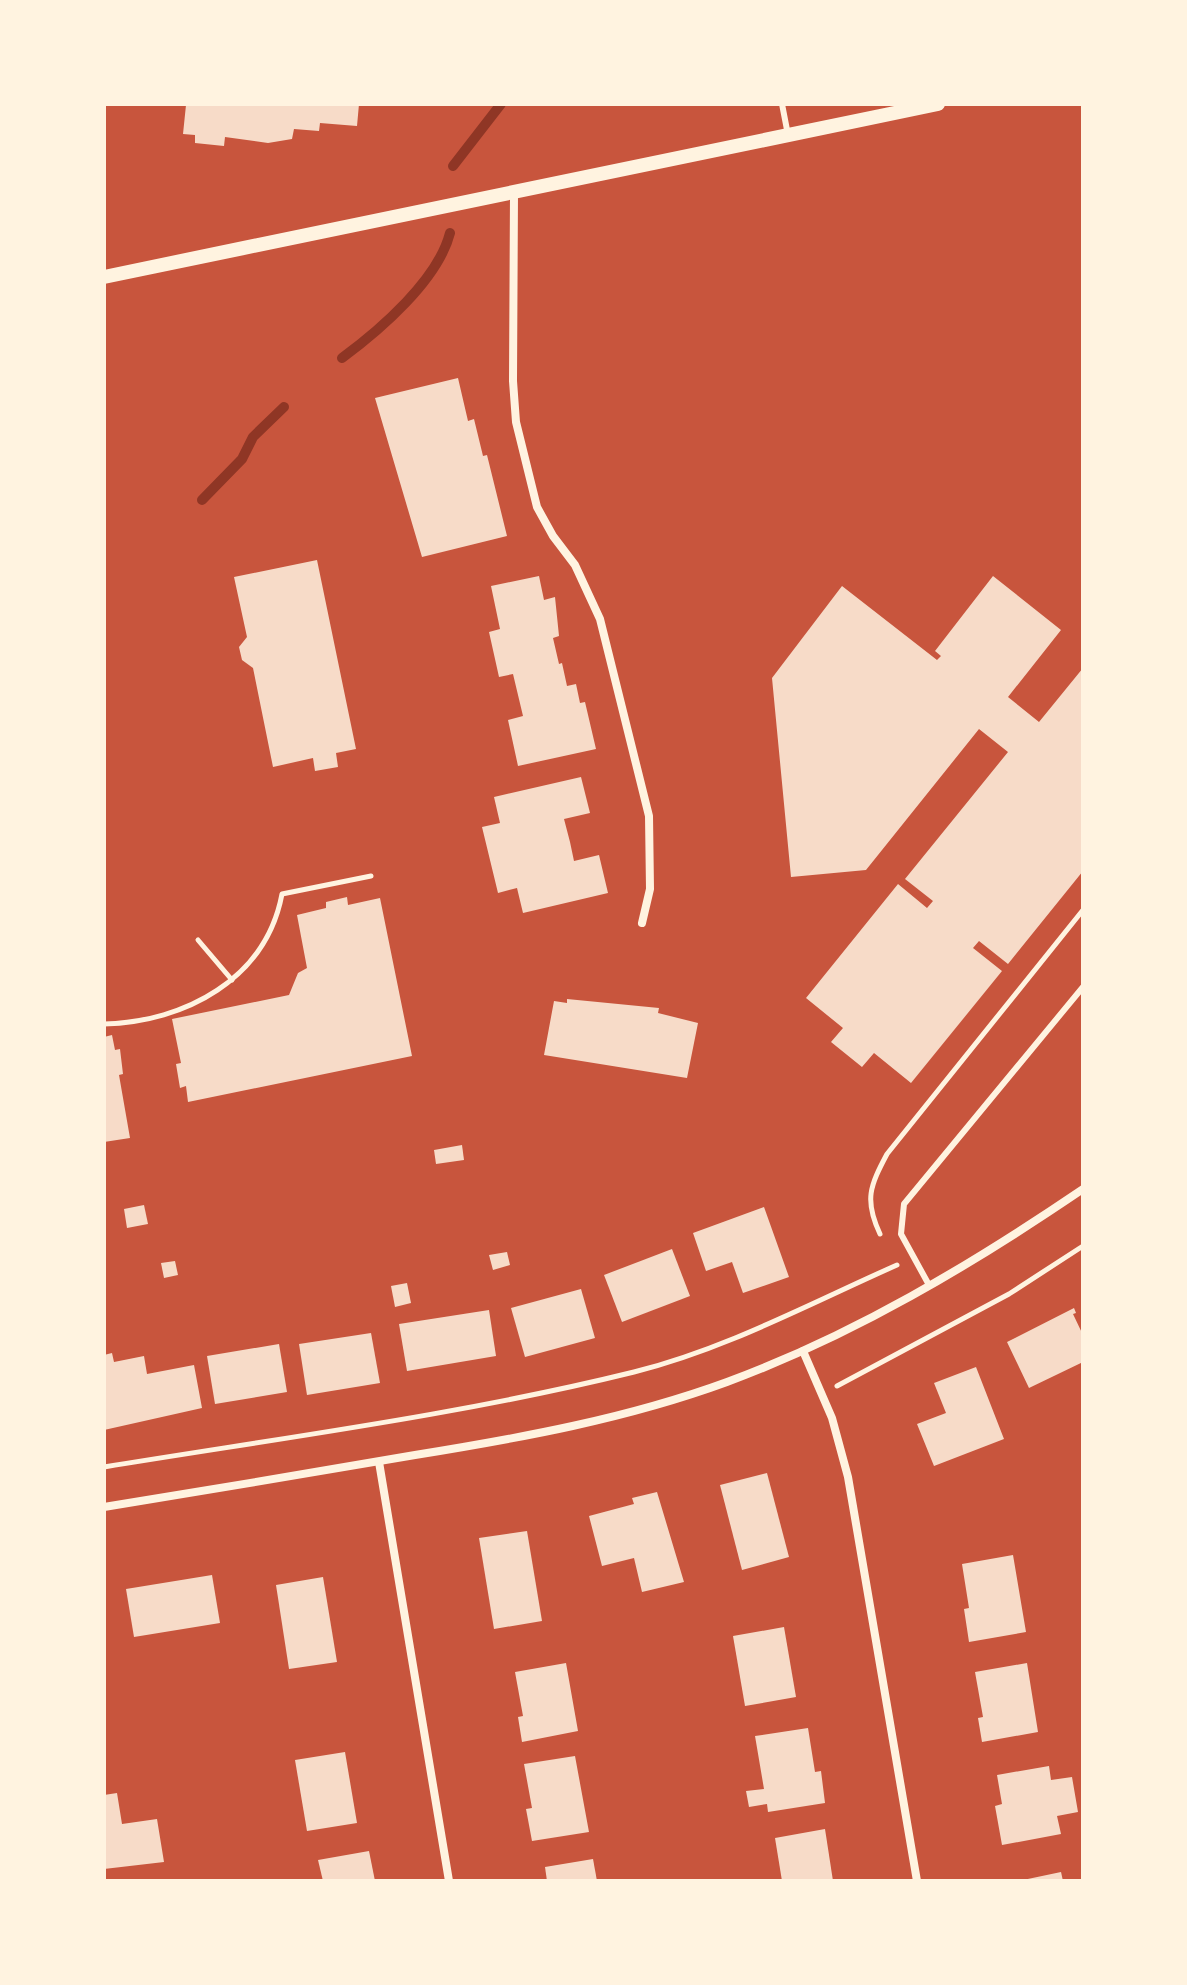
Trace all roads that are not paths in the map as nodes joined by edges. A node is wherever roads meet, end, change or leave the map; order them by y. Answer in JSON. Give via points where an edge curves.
{"nodes":[{"id":1,"x":782,"y":104,"type":"edge"},
{"id":2,"x":938,"y":104,"type":"edge"},
{"id":3,"x":788,"y":135,"type":"junction"},
{"id":4,"x":514,"y":193,"type":"junction"},
{"id":5,"x":104,"y":277,"type":"edge"},
{"id":6,"x":642,"y":923,"type":"dead end"},
{"id":7,"x":1083,"y":987,"type":"edge"},
{"id":8,"x":1083,"y":1189,"type":"edge"},
{"id":9,"x":929,"y":1285,"type":"junction"},
{"id":10,"x":803,"y":1351,"type":"junction"},
{"id":11,"x":379,"y":1462,"type":"junction"},
{"id":12,"x":104,"y":1507,"type":"edge"},
{"id":13,"x":449,"y":1881,"type":"edge"},
{"id":14,"x":917,"y":1881,"type":"edge"}],
"edges":[{"from":1,"to":3,"type":"lane"},
{"from":2,"to":3,"type":"street"},
{"from":3,"to":4,"type":"street"},
{"from":4,"to":5,"type":"street"},
{"from":4,"to":6,"type":"street","via":[[516,422],[537,507],[575,565],[600,619],[649,816],[650,889]]},
{"from":7,"to":9,"type":"lane","via":[[904,1204],[901,1234]]},
{"from":8,"to":9,"type":"street"},
{"from":9,"to":10,"type":"street"},
{"from":10,"to":11,"type":"street","via":[[725,1383],[633,1411]]},
{"from":10,"to":14,"type":"street","via":[[848,1477]]},
{"from":11,"to":12,"type":"street"},
{"from":11,"to":13,"type":"street"}]}
